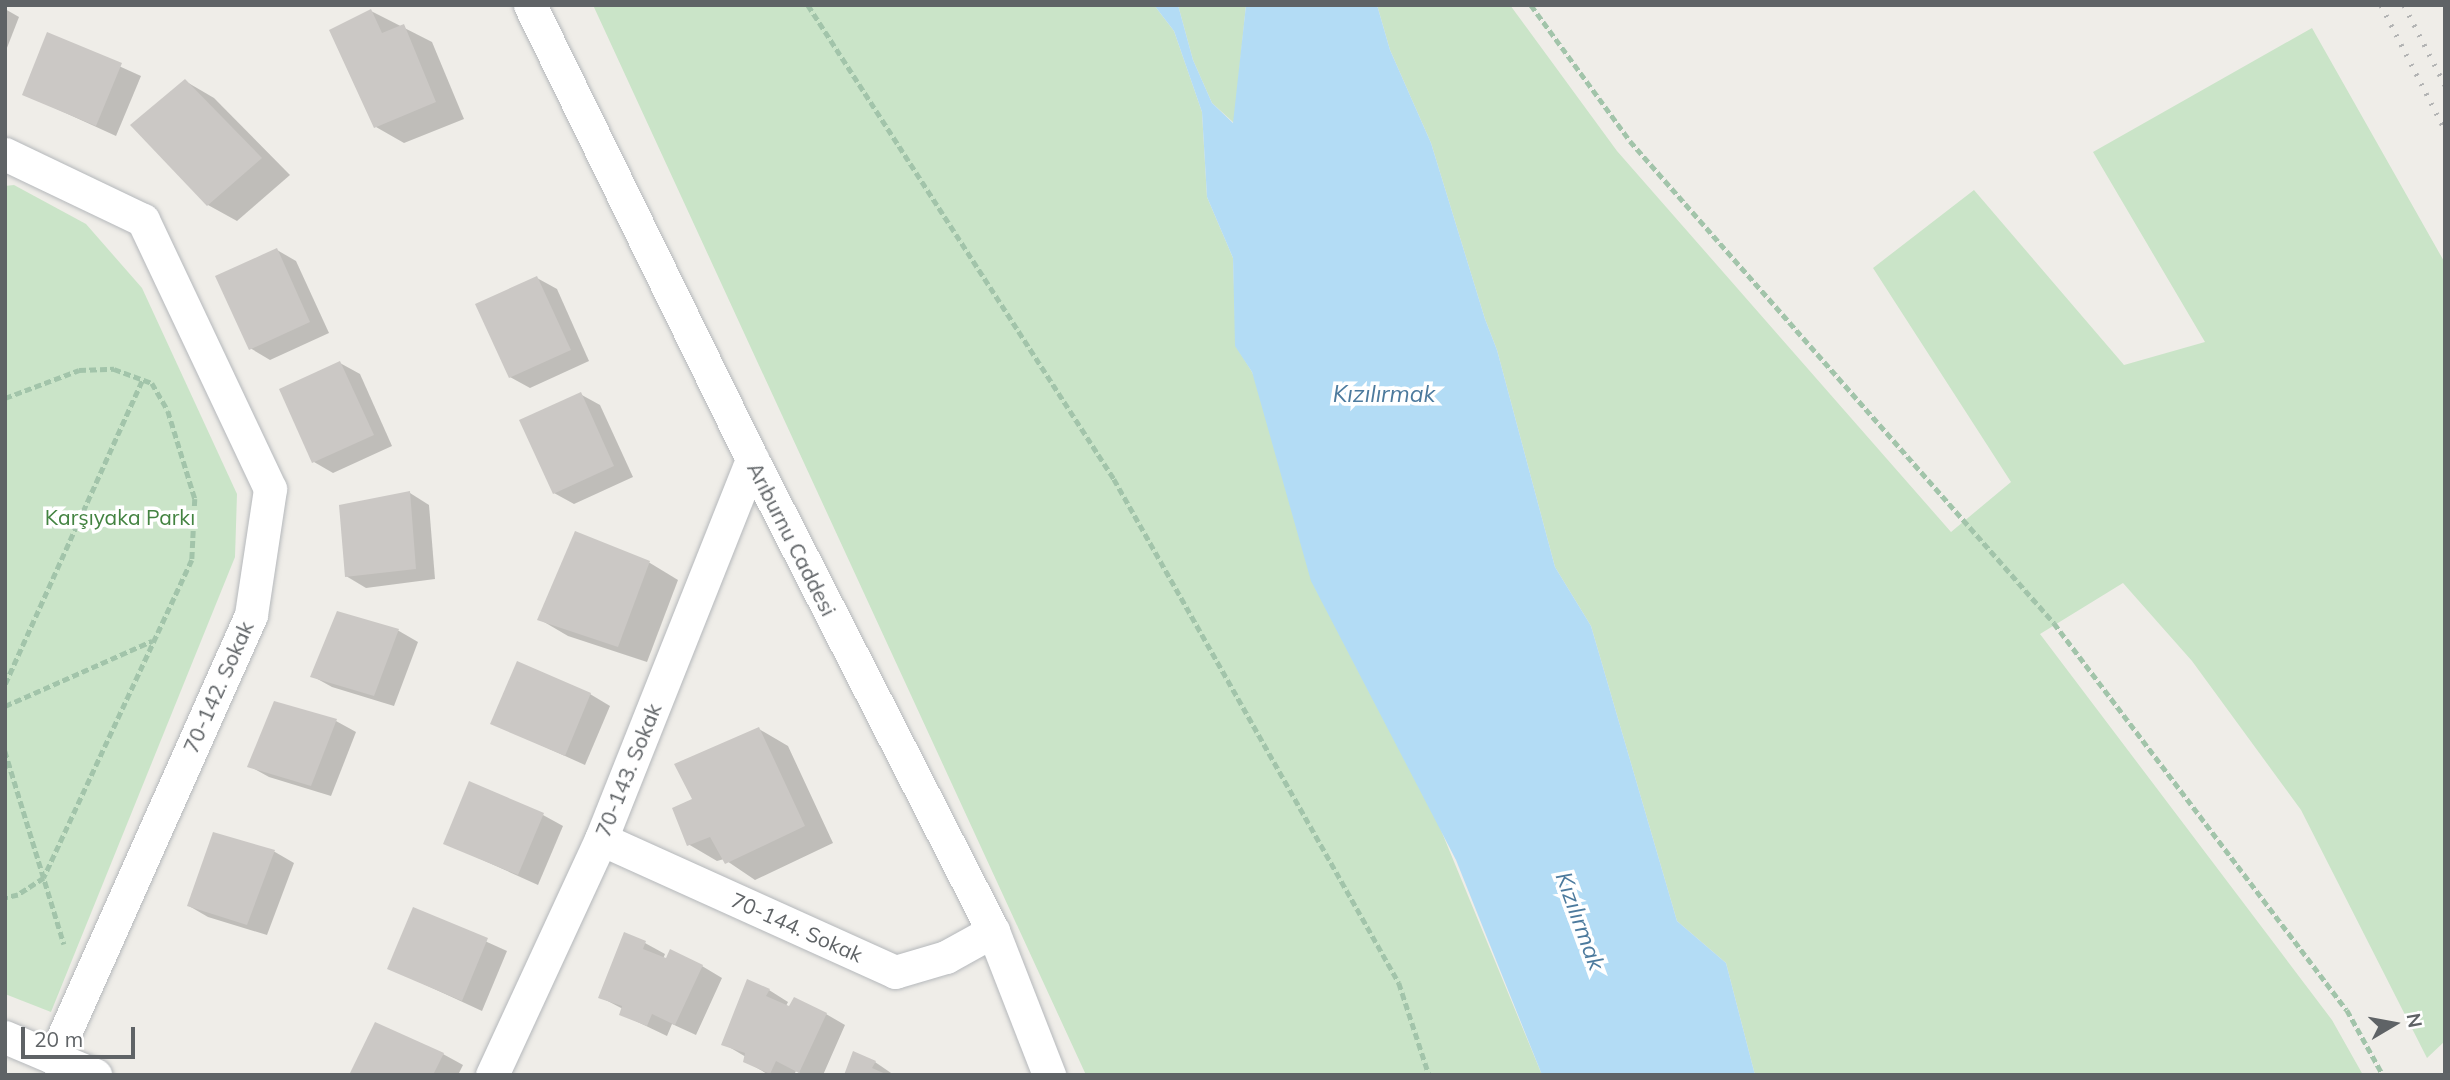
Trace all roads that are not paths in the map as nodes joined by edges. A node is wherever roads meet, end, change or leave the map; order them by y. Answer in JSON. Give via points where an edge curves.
{"nodes":[{"id":1,"x":530,"y":5,"type":"edge"},
{"id":2,"x":5,"y":155,"type":"edge"},
{"id":3,"x":752,"y":459,"type":"junction"},
{"id":4,"x":601,"y":839,"type":"junction"},
{"id":5,"x":993,"y":931,"type":"junction"},
{"id":6,"x":5,"y":1037,"type":"edge"},
{"id":7,"x":54,"y":1058,"type":"junction"},
{"id":8,"x":95,"y":1075,"type":"edge"},
{"id":9,"x":492,"y":1075,"type":"edge"},
{"id":10,"x":1049,"y":1075,"type":"edge"}],
"edges":[{"from":1,"to":3,"type":"street","name":"Arıburnu Caddesi"},
{"from":2,"to":7,"type":"street","name":"70-142. Sokak","via":[[143,220],[270,489],[251,615]]},
{"from":3,"to":4,"type":"street","name":"70-143. Sokak"},
{"from":3,"to":5,"type":"street","name":"Arıburnu Caddesi"},
{"from":4,"to":5,"type":"street","name":"70-144. Sokak","via":[[895,972],[946,957]]},
{"from":4,"to":9,"type":"street","name":"70-143. Sokak"},
{"from":5,"to":10,"type":"street","name":"Arıburnu Caddesi"},
{"from":6,"to":7,"type":"street"},
{"from":7,"to":8,"type":"street"}]}
